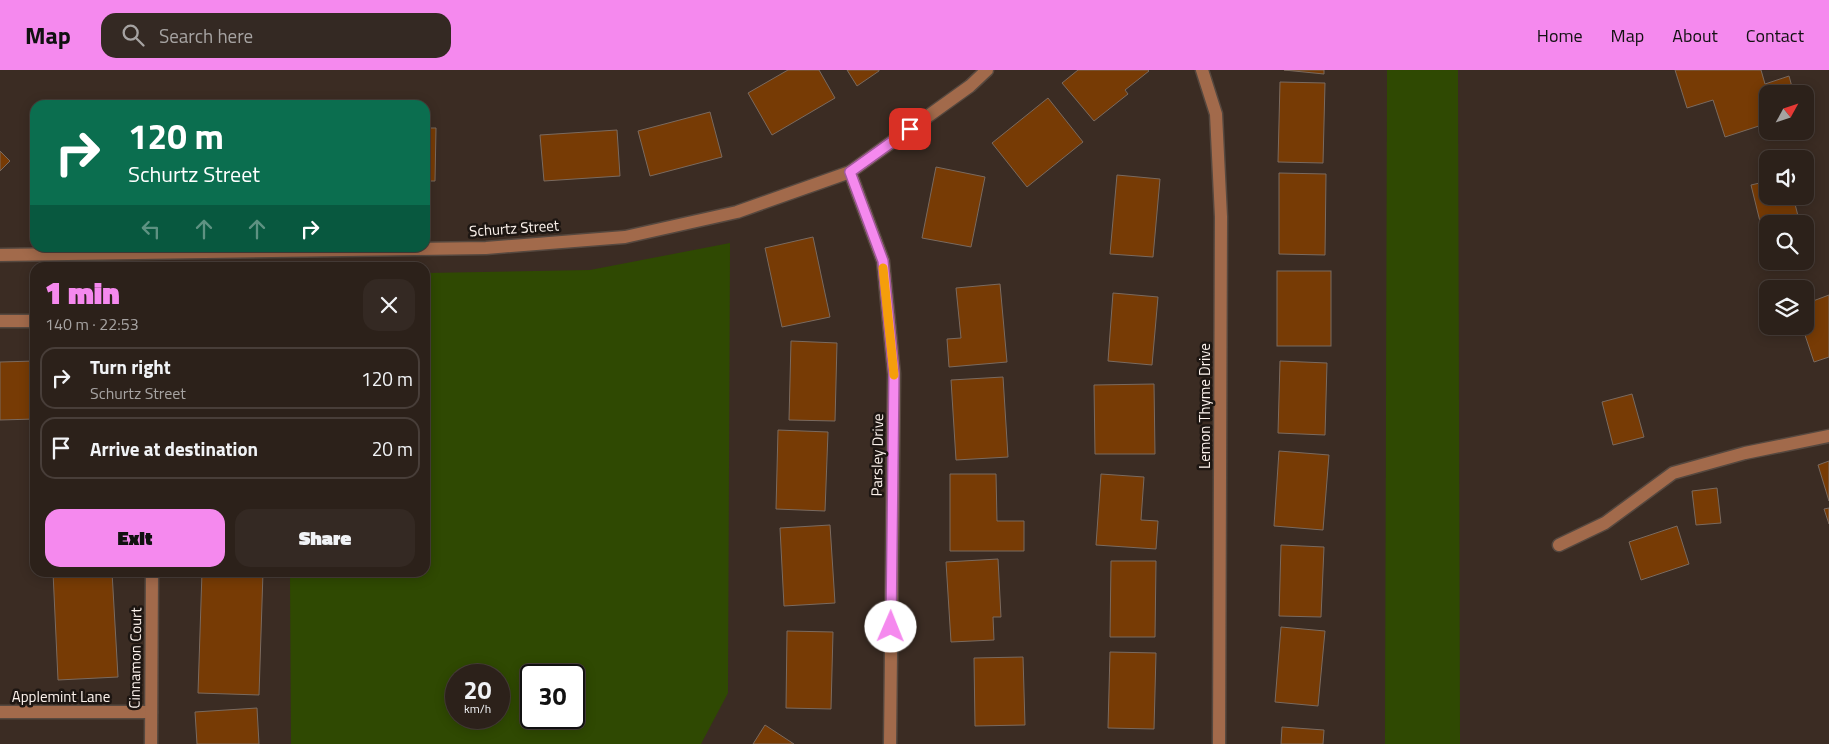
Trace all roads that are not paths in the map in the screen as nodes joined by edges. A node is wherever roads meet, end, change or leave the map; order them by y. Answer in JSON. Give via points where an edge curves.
{"nodes":[{"id":1,"x":987,"y":70,"type":"edge"},
{"id":2,"x":1202,"y":70,"type":"edge"},
{"id":3,"x":850,"y":172,"type":"junction"},
{"id":4,"x":430,"y":249,"type":"edge"},
{"id":5,"x":208,"y":252,"type":"edge"},
{"id":6,"x":0,"y":255,"type":"edge"},
{"id":7,"x":0,"y":321,"type":"edge"},
{"id":8,"x":30,"y":321,"type":"edge"},
{"id":9,"x":1829,"y":436,"type":"edge"},
{"id":10,"x":1559,"y":545,"type":"dead end"},
{"id":11,"x":152,"y":577,"type":"edge"},
{"id":12,"x":0,"y":712,"type":"edge"},
{"id":13,"x":151,"y":712,"type":"junction"},
{"id":14,"x":151,"y":744,"type":"edge"},
{"id":15,"x":890,"y":744,"type":"edge"},
{"id":16,"x":1219,"y":744,"type":"edge"}],
"edges":[{"from":1,"to":3,"type":"street","name":"Schurtz Street","via":[[970,86]]},
{"from":2,"to":16,"type":"street","name":"Lemon Thyme Drive","via":[[1216,114],[1220,217]]},
{"from":3,"to":4,"type":"street","name":"Schurtz Street","via":[[737,212],[625,237],[486,248]]},
{"from":3,"to":15,"type":"street","name":"Parsley Drive","via":[[883,261],[894,374]]},
{"from":5,"to":6,"type":"street","name":"Schurtz Street"},
{"from":7,"to":8,"type":"street"},
{"from":9,"to":10,"type":"street","via":[[1745,453],[1673,473],[1606,523]]},
{"from":11,"to":13,"type":"street","name":"Cinnamon Court"},
{"from":12,"to":13,"type":"street","name":"Applemint Lane"},
{"from":13,"to":14,"type":"street","name":"Cinnamon Court"}]}
